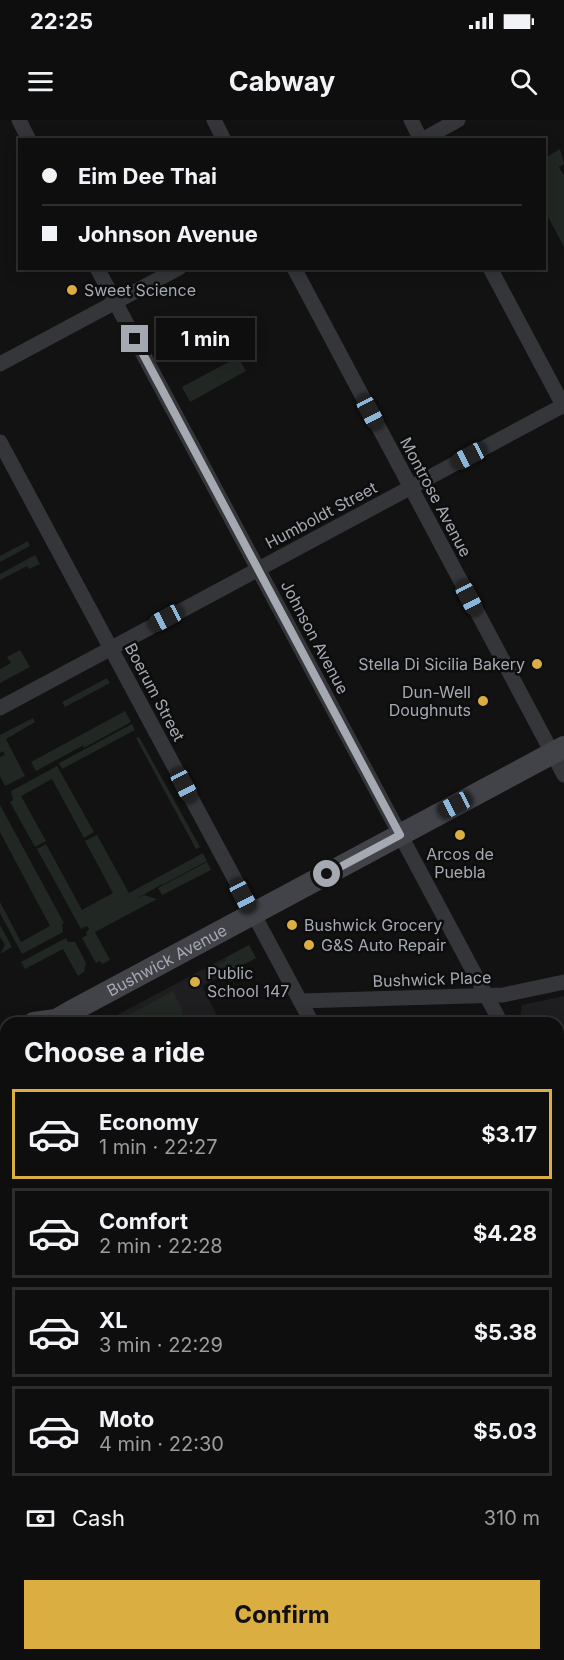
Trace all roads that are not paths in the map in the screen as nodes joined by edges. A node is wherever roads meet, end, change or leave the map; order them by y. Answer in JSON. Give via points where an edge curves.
{"nodes":[{"id":1,"x":19,"y":120,"type":"edge"},
{"id":2,"x":214,"y":120,"type":"edge"},
{"id":3,"x":411,"y":120,"type":"edge"},
{"id":4,"x":458,"y":120,"type":"edge"},
{"id":5,"x":28,"y":138,"type":"edge"},
{"id":6,"x":223,"y":138,"type":"edge"},
{"id":7,"x":420,"y":138,"type":"edge"},
{"id":8,"x":425,"y":138,"type":"edge"},
{"id":9,"x":98,"y":270,"type":"edge"},
{"id":10,"x":175,"y":270,"type":"edge"},
{"id":11,"x":295,"y":270,"type":"edge"},
{"id":12,"x":491,"y":270,"type":"edge"},
{"id":13,"x":115,"y":302,"type":"junction"},
{"id":14,"x":0,"y":364,"type":"edge"},
{"id":15,"x":564,"y":406,"type":"edge"},
{"id":16,"x":0,"y":442,"type":"edge"},
{"id":17,"x":410,"y":488,"type":"junction"},
{"id":18,"x":257,"y":569,"type":"junction"},
{"id":19,"x":110,"y":648,"type":"junction"},
{"id":20,"x":0,"y":708,"type":"edge"},
{"id":21,"x":558,"y":750,"type":"edge"},
{"id":22,"x":564,"y":775,"type":"edge"},
{"id":23,"x":400,"y":835,"type":"junction"},
{"id":24,"x":253,"y":914,"type":"junction"},
{"id":25,"x":564,"y":982,"type":"edge"},
{"id":26,"x":486,"y":995,"type":"junction"},
{"id":27,"x":300,"y":1001,"type":"junction"},
{"id":28,"x":65,"y":1017,"type":"edge"},
{"id":29,"x":309,"y":1017,"type":"edge"},
{"id":30,"x":498,"y":1017,"type":"edge"}],
"edges":[{"from":1,"to":5,"type":"street"},
{"from":2,"to":6,"type":"street"},
{"from":3,"to":7,"type":"street"},
{"from":4,"to":8,"type":"street"},
{"from":9,"to":13,"type":"street","name":"Johnson Avenue"},
{"from":10,"to":13,"type":"street"},
{"from":11,"to":17,"type":"street","name":"Montrose Avenue"},
{"from":12,"to":15,"type":"street"},
{"from":13,"to":14,"type":"street"},
{"from":13,"to":18,"type":"street","name":"Johnson Avenue"},
{"from":15,"to":17,"type":"street","name":"Humboldt Street"},
{"from":16,"to":19,"type":"street","name":"Boerum Street"},
{"from":17,"to":18,"type":"street","name":"Humboldt Street"},
{"from":17,"to":21,"type":"street","name":"Montrose Avenue"},
{"from":18,"to":19,"type":"street","name":"Humboldt Street"},
{"from":18,"to":23,"type":"street","name":"Johnson Avenue"},
{"from":19,"to":20,"type":"street","name":"Humboldt Street"},
{"from":19,"to":24,"type":"street","name":"Boerum Street"},
{"from":21,"to":22,"type":"street","name":"Montrose Avenue"},
{"from":21,"to":23,"type":"main road","name":"Bushwick Avenue"},
{"from":23,"to":24,"type":"main road","name":"Bushwick Avenue"},
{"from":23,"to":26,"type":"street","name":"Johnson Avenue"},
{"from":24,"to":27,"type":"street","name":"Boerum Street"},
{"from":24,"to":28,"type":"main road","name":"Bushwick Avenue"},
{"from":25,"to":26,"type":"street","name":"Bushwick Place"},
{"from":26,"to":27,"type":"street","name":"Bushwick Place"},
{"from":26,"to":30,"type":"street","name":"Johnson Avenue"},
{"from":27,"to":29,"type":"street","name":"Boerum Street"}]}
